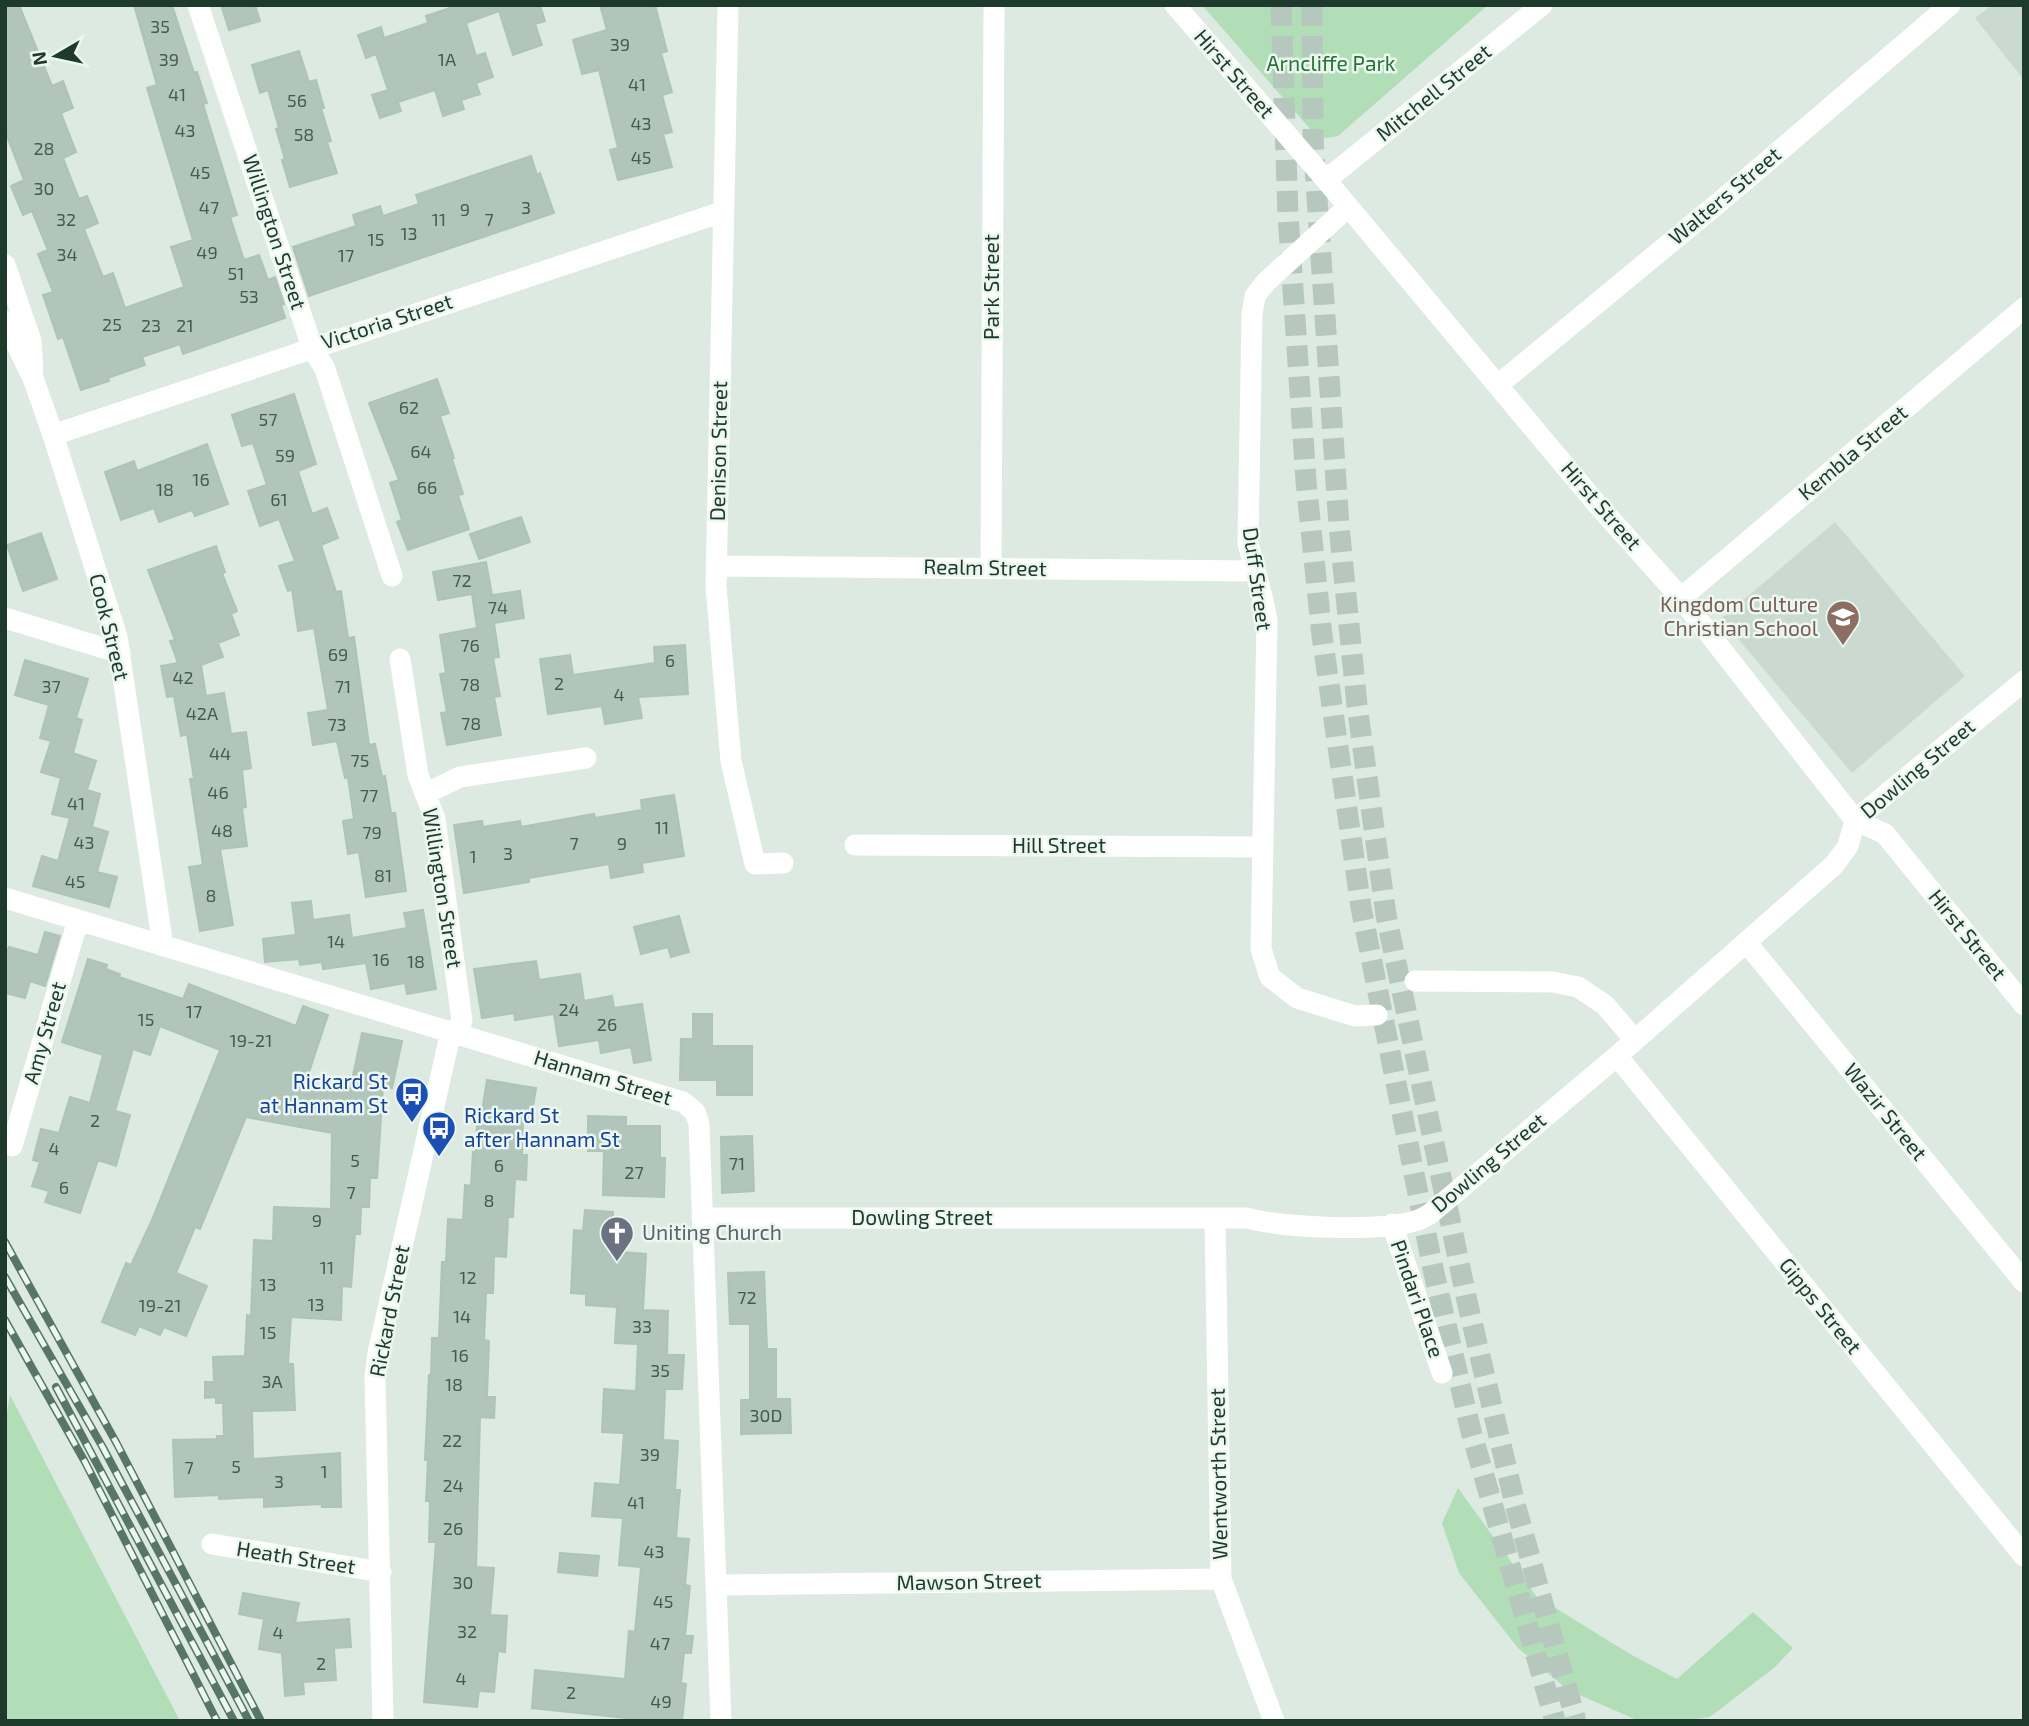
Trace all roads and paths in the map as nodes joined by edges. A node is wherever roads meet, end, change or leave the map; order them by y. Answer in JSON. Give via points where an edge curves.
{"nodes":[{"id":1,"x":198,"y":5,"type":"edge"},
{"id":2,"x":728,"y":5,"type":"edge"},
{"id":3,"x":994,"y":5,"type":"edge"},
{"id":4,"x":1175,"y":5,"type":"edge"},
{"id":5,"x":1542,"y":5,"type":"edge"},
{"id":6,"x":1950,"y":5,"type":"edge"},
{"id":7,"x":1325,"y":180,"type":"junction"},
{"id":8,"x":1348,"y":207,"type":"junction"},
{"id":9,"x":722,"y":212,"type":"junction"},
{"id":10,"x":5,"y":264,"type":"edge"},
{"id":11,"x":2024,"y":308,"type":"edge"},
{"id":12,"x":5,"y":321,"type":"edge"},
{"id":13,"x":312,"y":347,"type":"junction"},
{"id":14,"x":33,"y":378,"type":"junction"},
{"id":15,"x":1498,"y":385,"type":"junction"},
{"id":16,"x":53,"y":435,"type":"junction"},
{"id":17,"x":716,"y":566,"type":"junction"},
{"id":18,"x":991,"y":568,"type":"junction"},
{"id":19,"x":1254,"y":571,"type":"junction"},
{"id":20,"x":392,"y":576,"type":"dead end"},
{"id":21,"x":1681,"y":598,"type":"junction"},
{"id":22,"x":5,"y":618,"type":"edge"},
{"id":23,"x":120,"y":653,"type":"junction"},
{"id":24,"x":400,"y":659,"type":"dead end"},
{"id":25,"x":2024,"y":681,"type":"edge"},
{"id":26,"x":586,"y":758,"type":"dead end"},
{"id":27,"x":425,"y":794,"type":"junction"},
{"id":28,"x":1855,"y":820,"type":"junction"},
{"id":29,"x":855,"y":845,"type":"dead end"},
{"id":30,"x":1263,"y":847,"type":"junction"},
{"id":31,"x":783,"y":863,"type":"dead end"},
{"id":32,"x":5,"y":898,"type":"edge"},
{"id":33,"x":79,"y":920,"type":"junction"},
{"id":34,"x":1746,"y":942,"type":"junction"},
{"id":35,"x":163,"y":946,"type":"junction"},
{"id":36,"x":1415,"y":981,"type":"dead end"},
{"id":37,"x":2024,"y":1005,"type":"edge"},
{"id":38,"x":1377,"y":1015,"type":"dead end"},
{"id":39,"x":454,"y":1033,"type":"junction"},
{"id":40,"x":1634,"y":1040,"type":"junction"},
{"id":41,"x":1617,"y":1056,"type":"junction"},
{"id":42,"x":12,"y":1146,"type":"dead end"},
{"id":43,"x":702,"y":1218,"type":"junction"},
{"id":44,"x":1215,"y":1218,"type":"junction"},
{"id":45,"x":1392,"y":1224,"type":"junction"},
{"id":46,"x":2024,"y":1282,"type":"edge"},
{"id":47,"x":1442,"y":1373,"type":"dead end"},
{"id":48,"x":212,"y":1544,"type":"dead end"},
{"id":49,"x":2024,"y":1556,"type":"edge"},
{"id":50,"x":381,"y":1572,"type":"junction"},
{"id":51,"x":1221,"y":1579,"type":"junction"},
{"id":52,"x":717,"y":1586,"type":"junction"},
{"id":53,"x":383,"y":1721,"type":"edge"},
{"id":54,"x":721,"y":1721,"type":"edge"},
{"id":55,"x":1274,"y":1721,"type":"edge"}],
"edges":[{"from":1,"to":13,"type":"street","name":"Willington Street"},
{"from":2,"to":9,"type":"street","name":"Denison Street"},
{"from":3,"to":18,"type":"street","name":"Park Street"},
{"from":4,"to":7,"type":"street","name":"Hirst Street"},
{"from":5,"to":7,"type":"street","name":"Mitchell Street"},
{"from":6,"to":15,"type":"street","name":"Walters Street"},
{"from":7,"to":8,"type":"street","name":"Hirst Street"},
{"from":8,"to":15,"type":"street","name":"Hirst Street"},
{"from":8,"to":19,"type":"street","name":"Duff Street","via":[[1255,296],[1248,543]]},
{"from":9,"to":13,"type":"street","name":"Victoria Street"},
{"from":9,"to":17,"type":"street","name":"Denison Street"},
{"from":10,"to":14,"type":"street","via":[[32,341]]},
{"from":11,"to":21,"type":"street","name":"Kembla Street"},
{"from":12,"to":14,"type":"street","name":"Cook Street"},
{"from":13,"to":16,"type":"street","name":"Victoria Street"},
{"from":13,"to":20,"type":"street","name":"Willington Street","via":[[325,369]]},
{"from":14,"to":16,"type":"street","name":"Cook Street"},
{"from":15,"to":21,"type":"street","name":"Hirst Street"},
{"from":16,"to":23,"type":"street","name":"Cook Street"},
{"from":17,"to":18,"type":"street","name":"Realm Street"},
{"from":17,"to":31,"type":"street","name":"Denison Street","via":[[731,761],[743,821],[755,864]]},
{"from":18,"to":19,"type":"street","name":"Realm Street"},
{"from":19,"to":30,"type":"street","name":"Duff Street","via":[[1267,621]]},
{"from":21,"to":28,"type":"street","name":"Hirst Street"},
{"from":22,"to":23,"type":"street"},
{"from":23,"to":35,"type":"street","name":"Cook Street"},
{"from":24,"to":27,"type":"street","name":"Willington Street"},
{"from":25,"to":28,"type":"street","name":"Dowling Street"},
{"from":26,"to":27,"type":"street","via":[[460,776]]},
{"from":27,"to":39,"type":"street","name":"Willington Street","via":[[435,818],[462,1021]]},
{"from":28,"to":34,"type":"street","name":"Dowling Street","via":[[1848,846],[1834,865]]},
{"from":28,"to":37,"type":"street","name":"Hirst Street","via":[[1885,834]]},
{"from":29,"to":30,"type":"street","name":"Hill Street"},
{"from":30,"to":38,"type":"street","name":"Duff Street","via":[[1261,949],[1270,976],[1297,998],[1355,1016]]},
{"from":32,"to":33,"type":"street","name":"Hannam Street"},
{"from":33,"to":35,"type":"street","name":"Hannam Street"},
{"from":33,"to":42,"type":"street","name":"Amy Street"},
{"from":34,"to":40,"type":"street","name":"Dowling Street"},
{"from":34,"to":46,"type":"street","name":"Wazir Street"},
{"from":35,"to":39,"type":"street","name":"Hannam Street"},
{"from":36,"to":40,"type":"street","via":[[1553,982],[1578,987],[1605,1006]]},
{"from":39,"to":43,"type":"street","name":"Hannam Street","via":[[690,1106],[699,1124]]},
{"from":39,"to":50,"type":"street","name":"Rickard Street","via":[[378,1353]]},
{"from":40,"to":41,"type":"street","name":"Dowling Street"},
{"from":41,"to":45,"type":"street","name":"Dowling Street","via":[[1430,1214]]},
{"from":41,"to":49,"type":"street","name":"Gipps Street"},
{"from":43,"to":44,"type":"street","name":"Dowling Street"},
{"from":43,"to":52,"type":"street","name":"Hannam Street"},
{"from":44,"to":45,"type":"street","name":"Dowling Street","via":[[1352,1227]]},
{"from":44,"to":51,"type":"street","name":"Wentworth Street"},
{"from":45,"to":47,"type":"street","name":"Pindari Place"},
{"from":48,"to":50,"type":"street","name":"Heath Street"},
{"from":50,"to":53,"type":"street","name":"Rickard Street"},
{"from":51,"to":52,"type":"street","name":"Mawson Street"},
{"from":51,"to":55,"type":"street","name":"Wentworth Street"},
{"from":52,"to":54,"type":"street","name":"Hannam Street"}]}
